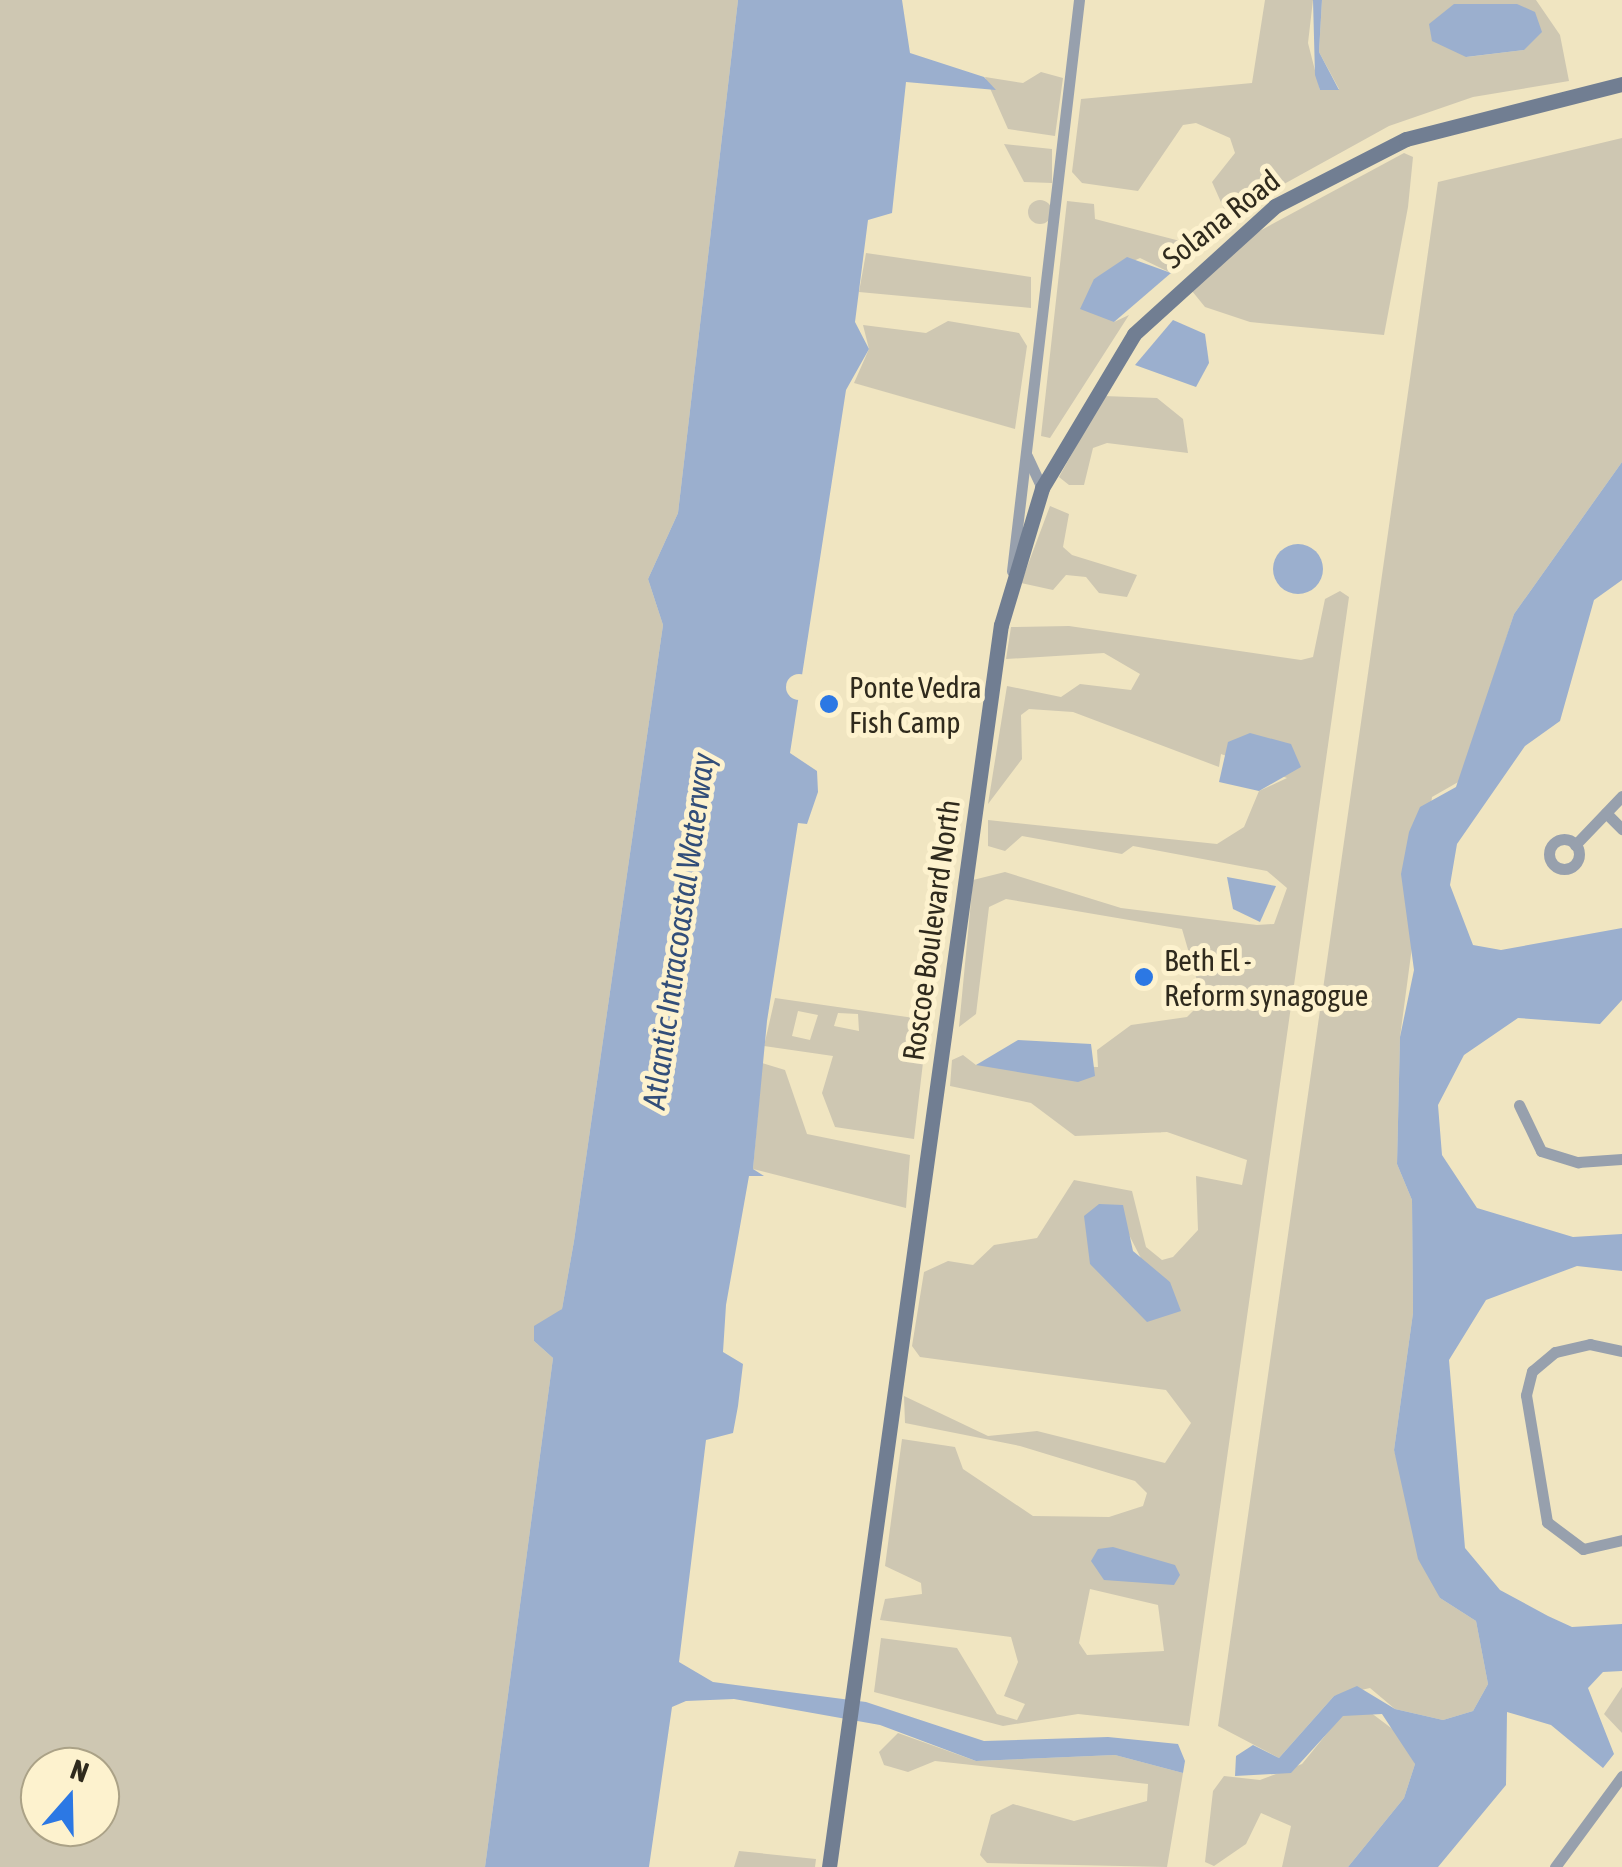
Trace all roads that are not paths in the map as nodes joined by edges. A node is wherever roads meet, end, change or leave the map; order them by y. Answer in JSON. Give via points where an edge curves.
{"nodes":[{"id":1,"x":1079,"y":0,"type":"edge"},
{"id":2,"x":1622,"y":84,"type":"edge"},
{"id":3,"x":1025,"y":447,"type":"junction"},
{"id":4,"x":1042,"y":488,"type":"junction"},
{"id":5,"x":1010,"y":582,"type":"junction"},
{"id":6,"x":1622,"y":796,"type":"edge"},
{"id":7,"x":1606,"y":813,"type":"junction"},
{"id":8,"x":1622,"y":829,"type":"edge"},
{"id":9,"x":1575,"y":844,"type":"dead end"},
{"id":10,"x":1519,"y":1104,"type":"dead end"},
{"id":11,"x":1622,"y":1159,"type":"edge"},
{"id":12,"x":1622,"y":1351,"type":"edge"},
{"id":13,"x":1622,"y":1540,"type":"edge"},
{"id":14,"x":1622,"y":1776,"type":"edge"},
{"id":15,"x":828,"y":1867,"type":"edge"},
{"id":16,"x":1556,"y":1867,"type":"edge"}],
"edges":[{"from":1,"to":3,"type":"street","name":"Roscoe Boulevard North","via":[[1069,140]]},
{"from":2,"to":4,"type":"street","name":"Solana Road","via":[[1406,139],[1275,206],[1134,334]]},
{"from":3,"to":4,"type":"street"},
{"from":3,"to":5,"type":"street","name":"Roscoe Boulevard North"},
{"from":4,"to":5,"type":"street","name":"Solana Road"},
{"from":5,"to":15,"type":"street","name":"Roscoe Boulevard North"},
{"from":6,"to":7,"type":"street"},
{"from":7,"to":8,"type":"street"},
{"from":7,"to":9,"type":"street"},
{"from":10,"to":11,"type":"street","via":[[1541,1151],[1578,1162]]},
{"from":12,"to":13,"type":"street","via":[[1590,1344],[1554,1352],[1532,1371],[1526,1394],[1547,1522],[1583,1550]]},
{"from":14,"to":16,"type":"street"}]}
